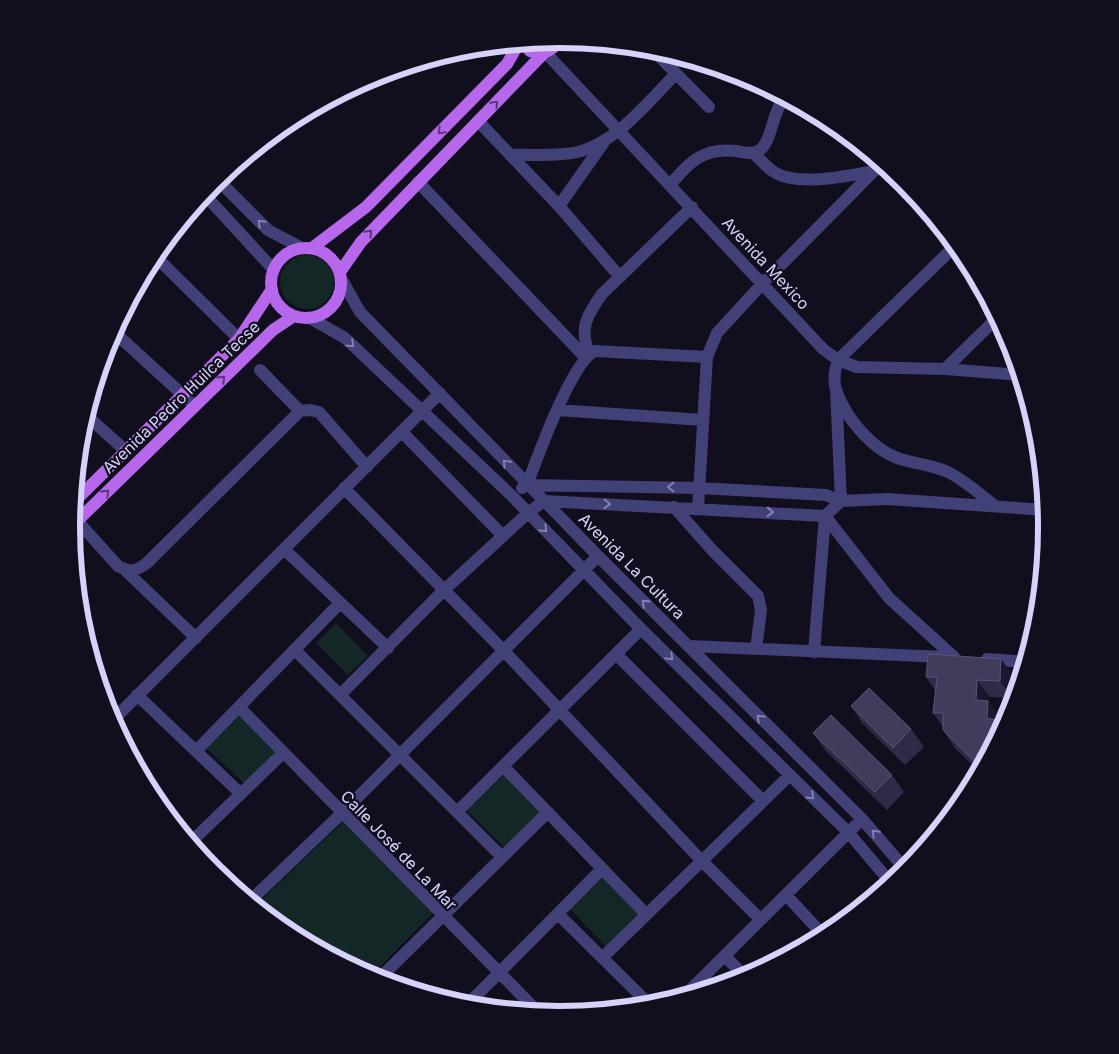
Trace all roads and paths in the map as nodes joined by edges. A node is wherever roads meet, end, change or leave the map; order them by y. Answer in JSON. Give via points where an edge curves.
{"nodes":[{"id":1,"x":549,"y":48,"type":"edge"},
{"id":2,"x":528,"y":49,"type":"edge"},
{"id":3,"x":514,"y":50,"type":"edge"},
{"id":4,"x":544,"y":52,"type":"junction"},
{"id":5,"x":664,"y":60,"type":"edge"},
{"id":6,"x":676,"y":74,"type":"junction"},
{"id":7,"x":781,"y":102,"type":"edge"},
{"id":8,"x":709,"y":107,"type":"dead end"},
{"id":9,"x":478,"y":121,"type":"junction"},
{"id":10,"x":618,"y":130,"type":"junction"},
{"id":11,"x":605,"y":140,"type":"junction"},
{"id":12,"x":753,"y":153,"type":"junction"},
{"id":13,"x":510,"y":155,"type":"junction"},
{"id":14,"x":878,"y":167,"type":"edge"},
{"id":15,"x":418,"y":182,"type":"junction"},
{"id":16,"x":670,"y":185,"type":"junction"},
{"id":17,"x":223,"y":186,"type":"edge"},
{"id":18,"x":209,"y":200,"type":"edge"},
{"id":19,"x":559,"y":206,"type":"junction"},
{"id":20,"x":692,"y":207,"type":"junction"},
{"id":21,"x":307,"y":248,"type":"junction"},
{"id":22,"x":951,"y":250,"type":"edge"},
{"id":23,"x":161,"y":262,"type":"edge"},
{"id":24,"x":274,"y":270,"type":"junction"},
{"id":25,"x":341,"y":276,"type":"junction"},
{"id":26,"x":620,"y":277,"type":"junction"},
{"id":27,"x":763,"y":283,"type":"junction"},
{"id":28,"x":272,"y":289,"type":"junction"},
{"id":29,"x":294,"y":316,"type":"junction"},
{"id":30,"x":310,"y":318,"type":"junction"},
{"id":31,"x":993,"y":322,"type":"edge"},
{"id":32,"x":120,"y":336,"type":"edge"},
{"id":33,"x":238,"y":339,"type":"junction"},
{"id":34,"x":587,"y":355,"type":"junction"},
{"id":35,"x":707,"y":357,"type":"junction"},
{"id":36,"x":838,"y":360,"type":"junction"},
{"id":37,"x":945,"y":369,"type":"junction"},
{"id":38,"x":260,"y":370,"type":"dead end"},
{"id":39,"x":1014,"y":374,"type":"edge"},
{"id":40,"x":836,"y":389,"type":"junction"},
{"id":41,"x":440,"y":393,"type":"junction"},
{"id":42,"x":183,"y":394,"type":"junction"},
{"id":43,"x":195,"y":406,"type":"junction"},
{"id":44,"x":557,"y":410,"type":"junction"},
{"id":45,"x":300,"y":411,"type":"junction"},
{"id":46,"x":423,"y":412,"type":"junction"},
{"id":47,"x":92,"y":420,"type":"edge"},
{"id":48,"x":703,"y":420,"type":"junction"},
{"id":49,"x":402,"y":432,"type":"junction"},
{"id":50,"x":126,"y":451,"type":"junction"},
{"id":51,"x":367,"y":467,"type":"junction"},
{"id":52,"x":527,"y":485,"type":"junction"},
{"id":53,"x":344,"y":488,"type":"junction"},
{"id":54,"x":699,"y":488,"type":"junction"},
{"id":55,"x":81,"y":495,"type":"edge"},
{"id":56,"x":512,"y":496,"type":"junction"},
{"id":57,"x":544,"y":501,"type":"junction"},
{"id":58,"x":841,"y":501,"type":"junction"},
{"id":59,"x":994,"y":506,"type":"junction"},
{"id":60,"x":674,"y":507,"type":"junction"},
{"id":61,"x":698,"y":508,"type":"junction"},
{"id":62,"x":1038,"y":509,"type":"edge"},
{"id":63,"x":528,"y":513,"type":"junction"},
{"id":64,"x":80,"y":515,"type":"edge"},
{"id":65,"x":825,"y":516,"type":"junction"},
{"id":66,"x":80,"y":527,"type":"edge"},
{"id":67,"x":503,"y":536,"type":"junction"},
{"id":68,"x":284,"y":549,"type":"junction"},
{"id":69,"x":598,"y":556,"type":"junction"},
{"id":70,"x":584,"y":570,"type":"junction"},
{"id":71,"x":126,"y":571,"type":"junction"},
{"id":72,"x":443,"y":591,"type":"junction"},
{"id":73,"x":339,"y":604,"type":"junction"},
{"id":74,"x":641,"y":629,"type":"junction"},
{"id":75,"x":196,"y":638,"type":"junction"},
{"id":76,"x":690,"y":646,"type":"junction"},
{"id":77,"x":388,"y":648,"type":"junction"},
{"id":78,"x":756,"y":649,"type":"junction"},
{"id":79,"x":295,"y":650,"type":"junction"},
{"id":80,"x":504,"y":651,"type":"junction"},
{"id":81,"x":814,"y":652,"type":"junction"},
{"id":82,"x":616,"y":654,"type":"junction"},
{"id":83,"x":963,"y":658,"type":"junction"},
{"id":84,"x":1020,"y":662,"type":"edge"},
{"id":85,"x":137,"y":695,"type":"junction"},
{"id":86,"x":340,"y":695,"type":"junction"},
{"id":87,"x":239,"y":707,"type":"junction"},
{"id":88,"x":560,"y":710,"type":"junction"},
{"id":89,"x":118,"y":715,"type":"edge"},
{"id":90,"x":196,"y":751,"type":"junction"},
{"id":91,"x":283,"y":753,"type":"junction"},
{"id":92,"x":399,"y":755,"type":"junction"},
{"id":93,"x":503,"y":766,"type":"junction"},
{"id":94,"x":790,"y":775,"type":"junction"},
{"id":95,"x":241,"y":794,"type":"junction"},
{"id":96,"x":762,"y":800,"type":"junction"},
{"id":97,"x":457,"y":812,"type":"junction"},
{"id":98,"x":548,"y":812,"type":"junction"},
{"id":99,"x":341,"y":814,"type":"junction"},
{"id":100,"x":862,"y":819,"type":"junction"},
{"id":101,"x":848,"y":832,"type":"junction"},
{"id":102,"x":195,"y":838,"type":"edge"},
{"id":103,"x":502,"y":857,"type":"junction"},
{"id":104,"x":700,"y":859,"type":"junction"},
{"id":105,"x":901,"y":864,"type":"edge"},
{"id":106,"x":602,"y":869,"type":"junction"},
{"id":107,"x":887,"y":878,"type":"edge"},
{"id":108,"x":786,"y":895,"type":"junction"},
{"id":109,"x":254,"y":897,"type":"edge"},
{"id":110,"x":558,"y":914,"type":"junction"},
{"id":111,"x":646,"y":914,"type":"junction"},
{"id":112,"x":442,"y":916,"type":"junction"},
{"id":113,"x":760,"y":919,"type":"junction"},
{"id":114,"x":819,"y":930,"type":"edge"},
{"id":115,"x":602,"y":956,"type":"junction"},
{"id":116,"x":725,"y":956,"type":"junction"},
{"id":117,"x":740,"y":971,"type":"edge"},
{"id":118,"x":385,"y":973,"type":"edge"},
{"id":119,"x":499,"y":973,"type":"junction"},
{"id":120,"x":693,"y":987,"type":"edge"},
{"id":121,"x":474,"y":998,"type":"edge"},
{"id":122,"x":644,"y":999,"type":"edge"},
{"id":123,"x":531,"y":1005,"type":"edge"}],
"edges":[{"from":1,"to":4,"type":"main road"},
{"from":2,"to":4,"type":"main road"},
{"from":3,"to":21,"type":"main road","one_way":true,"via":[[506,64],[366,207]]},
{"from":9,"to":4,"type":"main road","one_way":true},
{"from":4,"to":10,"type":"street","name":"Avenida Mexico"},
{"from":5,"to":6,"type":"street"},
{"from":6,"to":8,"type":"street"},
{"from":6,"to":10,"type":"street"},
{"from":7,"to":12,"type":"street","via":[[765,145]]},
{"from":9,"to":13,"type":"street"},
{"from":9,"to":15,"type":"main road"},
{"from":10,"to":11,"type":"street"},
{"from":10,"to":16,"type":"street","name":"Avenida Mexico"},
{"from":11,"to":13,"type":"street","via":[[577,152]]},
{"from":11,"to":19,"type":"street"},
{"from":12,"to":14,"type":"street","via":[[774,172],[786,176],[834,178]]},
{"from":12,"to":16,"type":"street","via":[[722,150],[701,155]]},
{"from":13,"to":19,"type":"street"},
{"from":14,"to":27,"type":"street"},
{"from":25,"to":15,"type":"main road","one_way":true,"via":[[360,242]]},
{"from":15,"to":34,"type":"street"},
{"from":16,"to":20,"type":"street","name":"Avenida Mexico"},
{"from":21,"to":17,"type":"street","one_way":true,"via":[[268,230]]},
{"from":18,"to":24,"type":"street"},
{"from":19,"to":26,"type":"street"},
{"from":20,"to":26,"type":"street"},
{"from":20,"to":27,"type":"street","name":"Avenida Mexico"},
{"from":21,"to":24,"type":"main road","via":[[285,255]]},
{"from":21,"to":25,"type":"main road","via":[[329,256]]},
{"from":22,"to":36,"type":"street"},
{"from":23,"to":33,"type":"street"},
{"from":24,"to":28,"type":"main road"},
{"from":25,"to":30,"type":"main road","via":[[340,293],[333,306]]},
{"from":25,"to":41,"type":"street","name":"Avenida La Cultura","via":[[360,312]]},
{"from":26,"to":34,"type":"street","via":[[592,308],[583,334]]},
{"from":27,"to":35,"type":"street","via":[[717,333]]},
{"from":27,"to":36,"type":"street","name":"Avenida Mexico","via":[[823,349]]},
{"from":28,"to":29,"type":"main road","via":[[280,305]]},
{"from":28,"to":33,"type":"main road","name":"Avenida Pedro Huilca Tecse"},
{"from":29,"to":30,"type":"main road"},
{"from":43,"to":29,"type":"main road","name":"Avenida Pedro Huilca Tecse","one_way":true,"via":[[273,330]]},
{"from":30,"to":46,"type":"street","one_way":true,"via":[[345,338]]},
{"from":31,"to":37,"type":"street"},
{"from":32,"to":42,"type":"street"},
{"from":33,"to":42,"type":"main road","name":"Avenida Pedro Huilca Tecse"},
{"from":34,"to":35,"type":"street","via":[[595,351]]},
{"from":34,"to":44,"type":"street"},
{"from":35,"to":48,"type":"street"},
{"from":36,"to":37,"type":"street","name":"Avenida Mexico","via":[[857,367]]},
{"from":36,"to":40,"type":"street"},
{"from":37,"to":39,"type":"street","name":"Avenida Mexico"},
{"from":38,"to":45,"type":"street"},
{"from":40,"to":58,"type":"street"},
{"from":40,"to":59,"type":"street","via":[[870,441],[898,459],[926,464],[950,474]]},
{"from":41,"to":46,"type":"street"},
{"from":52,"to":41,"type":"street","name":"Avenida La Cultura","one_way":true},
{"from":42,"to":43,"type":"street"},
{"from":42,"to":50,"type":"main road","name":"Avenida Pedro Huilca Tecse"},
{"from":64,"to":43,"type":"main road","name":"Avenida Pedro Huilca Tecse","one_way":true},
{"from":44,"to":48,"type":"street"},
{"from":44,"to":52,"type":"street"},
{"from":45,"to":51,"type":"street","via":[[310,410],[323,416]]},
{"from":45,"to":71,"type":"street","via":[[147,563],[137,571]]},
{"from":46,"to":49,"type":"street"},
{"from":46,"to":56,"type":"street"},
{"from":47,"to":50,"type":"street"},
{"from":48,"to":54,"type":"street"},
{"from":49,"to":51,"type":"street"},
{"from":49,"to":67,"type":"street"},
{"from":50,"to":55,"type":"main road","name":"Avenida Pedro Huilca Tecse"},
{"from":51,"to":53,"type":"street"},
{"from":54,"to":52,"type":"street","one_way":true},
{"from":52,"to":56,"type":"street"},
{"from":52,"to":57,"type":"street","name":"Avenida La Cultura"},
{"from":53,"to":68,"type":"street"},
{"from":53,"to":72,"type":"street"},
{"from":54,"to":58,"type":"street","via":[[826,495]]},
{"from":54,"to":61,"type":"street"},
{"from":56,"to":63,"type":"street"},
{"from":57,"to":60,"type":"street","one_way":true},
{"from":57,"to":63,"type":"street"},
{"from":57,"to":69,"type":"street","name":"Avenida La Cultura"},
{"from":58,"to":59,"type":"street","via":[[887,499]]},
{"from":58,"to":65,"type":"street"},
{"from":59,"to":62,"type":"street"},
{"from":60,"to":61,"type":"street"},
{"from":60,"to":78,"type":"street","via":[[758,596],[761,610]]},
{"from":61,"to":65,"type":"street","one_way":true},
{"from":63,"to":67,"type":"street"},
{"from":63,"to":70,"type":"street","one_way":true},
{"from":65,"to":81,"type":"street"},
{"from":65,"to":83,"type":"street","via":[[889,598]]},
{"from":66,"to":71,"type":"street"},
{"from":67,"to":72,"type":"street"},
{"from":68,"to":73,"type":"street"},
{"from":68,"to":75,"type":"street"},
{"from":69,"to":70,"type":"street"},
{"from":76,"to":69,"type":"street","name":"Avenida La Cultura","one_way":true},
{"from":70,"to":74,"type":"street"},
{"from":70,"to":80,"type":"street"},
{"from":71,"to":75,"type":"street"},
{"from":72,"to":77,"type":"street"},
{"from":72,"to":80,"type":"street"},
{"from":73,"to":77,"type":"street"},
{"from":73,"to":79,"type":"street"},
{"from":74,"to":82,"type":"street"},
{"from":74,"to":94,"type":"street","one_way":true},
{"from":75,"to":85,"type":"street"},
{"from":76,"to":78,"type":"street"},
{"from":100,"to":76,"type":"street","name":"Avenida La Cultura","one_way":true},
{"from":77,"to":86,"type":"street"},
{"from":78,"to":81,"type":"street"},
{"from":79,"to":86,"type":"street"},
{"from":79,"to":87,"type":"street"},
{"from":80,"to":88,"type":"street"},
{"from":80,"to":92,"type":"street"},
{"from":81,"to":83,"type":"street"},
{"from":82,"to":88,"type":"street"},
{"from":82,"to":96,"type":"street"},
{"from":83,"to":84,"type":"street"},
{"from":85,"to":89,"type":"street"},
{"from":85,"to":90,"type":"street"},
{"from":86,"to":92,"type":"street"},
{"from":87,"to":90,"type":"street"},
{"from":87,"to":91,"type":"street","name":"Calle José de La Mar"},
{"from":88,"to":93,"type":"street"},
{"from":88,"to":104,"type":"street"},
{"from":90,"to":95,"type":"street"},
{"from":91,"to":95,"type":"street"},
{"from":91,"to":99,"type":"street","name":"Calle José de La Mar"},
{"from":92,"to":97,"type":"street"},
{"from":92,"to":99,"type":"street"},
{"from":93,"to":97,"type":"street"},
{"from":93,"to":98,"type":"street"},
{"from":94,"to":96,"type":"street"},
{"from":94,"to":101,"type":"street","one_way":true},
{"from":95,"to":102,"type":"street"},
{"from":96,"to":104,"type":"street"},
{"from":97,"to":103,"type":"street"},
{"from":98,"to":103,"type":"street"},
{"from":98,"to":106,"type":"street"},
{"from":99,"to":109,"type":"street"},
{"from":99,"to":112,"type":"street","name":"Calle José de La Mar"},
{"from":100,"to":101,"type":"street"},
{"from":105,"to":100,"type":"street","name":"Avenida La Cultura","one_way":true},
{"from":101,"to":107,"type":"street"},
{"from":101,"to":108,"type":"street"},
{"from":103,"to":112,"type":"street"},
{"from":104,"to":111,"type":"street"},
{"from":104,"to":113,"type":"street"},
{"from":106,"to":110,"type":"street"},
{"from":106,"to":111,"type":"street"},
{"from":108,"to":113,"type":"street"},
{"from":108,"to":114,"type":"street"},
{"from":110,"to":115,"type":"street"},
{"from":110,"to":119,"type":"street"},
{"from":111,"to":115,"type":"street"},
{"from":112,"to":118,"type":"street"},
{"from":112,"to":119,"type":"street","name":"Calle José de La Mar"},
{"from":113,"to":116,"type":"street"},
{"from":115,"to":122,"type":"street"},
{"from":116,"to":117,"type":"street"},
{"from":116,"to":120,"type":"street"},
{"from":119,"to":121,"type":"street"},
{"from":119,"to":123,"type":"street","name":"Calle José de La Mar"}]}
